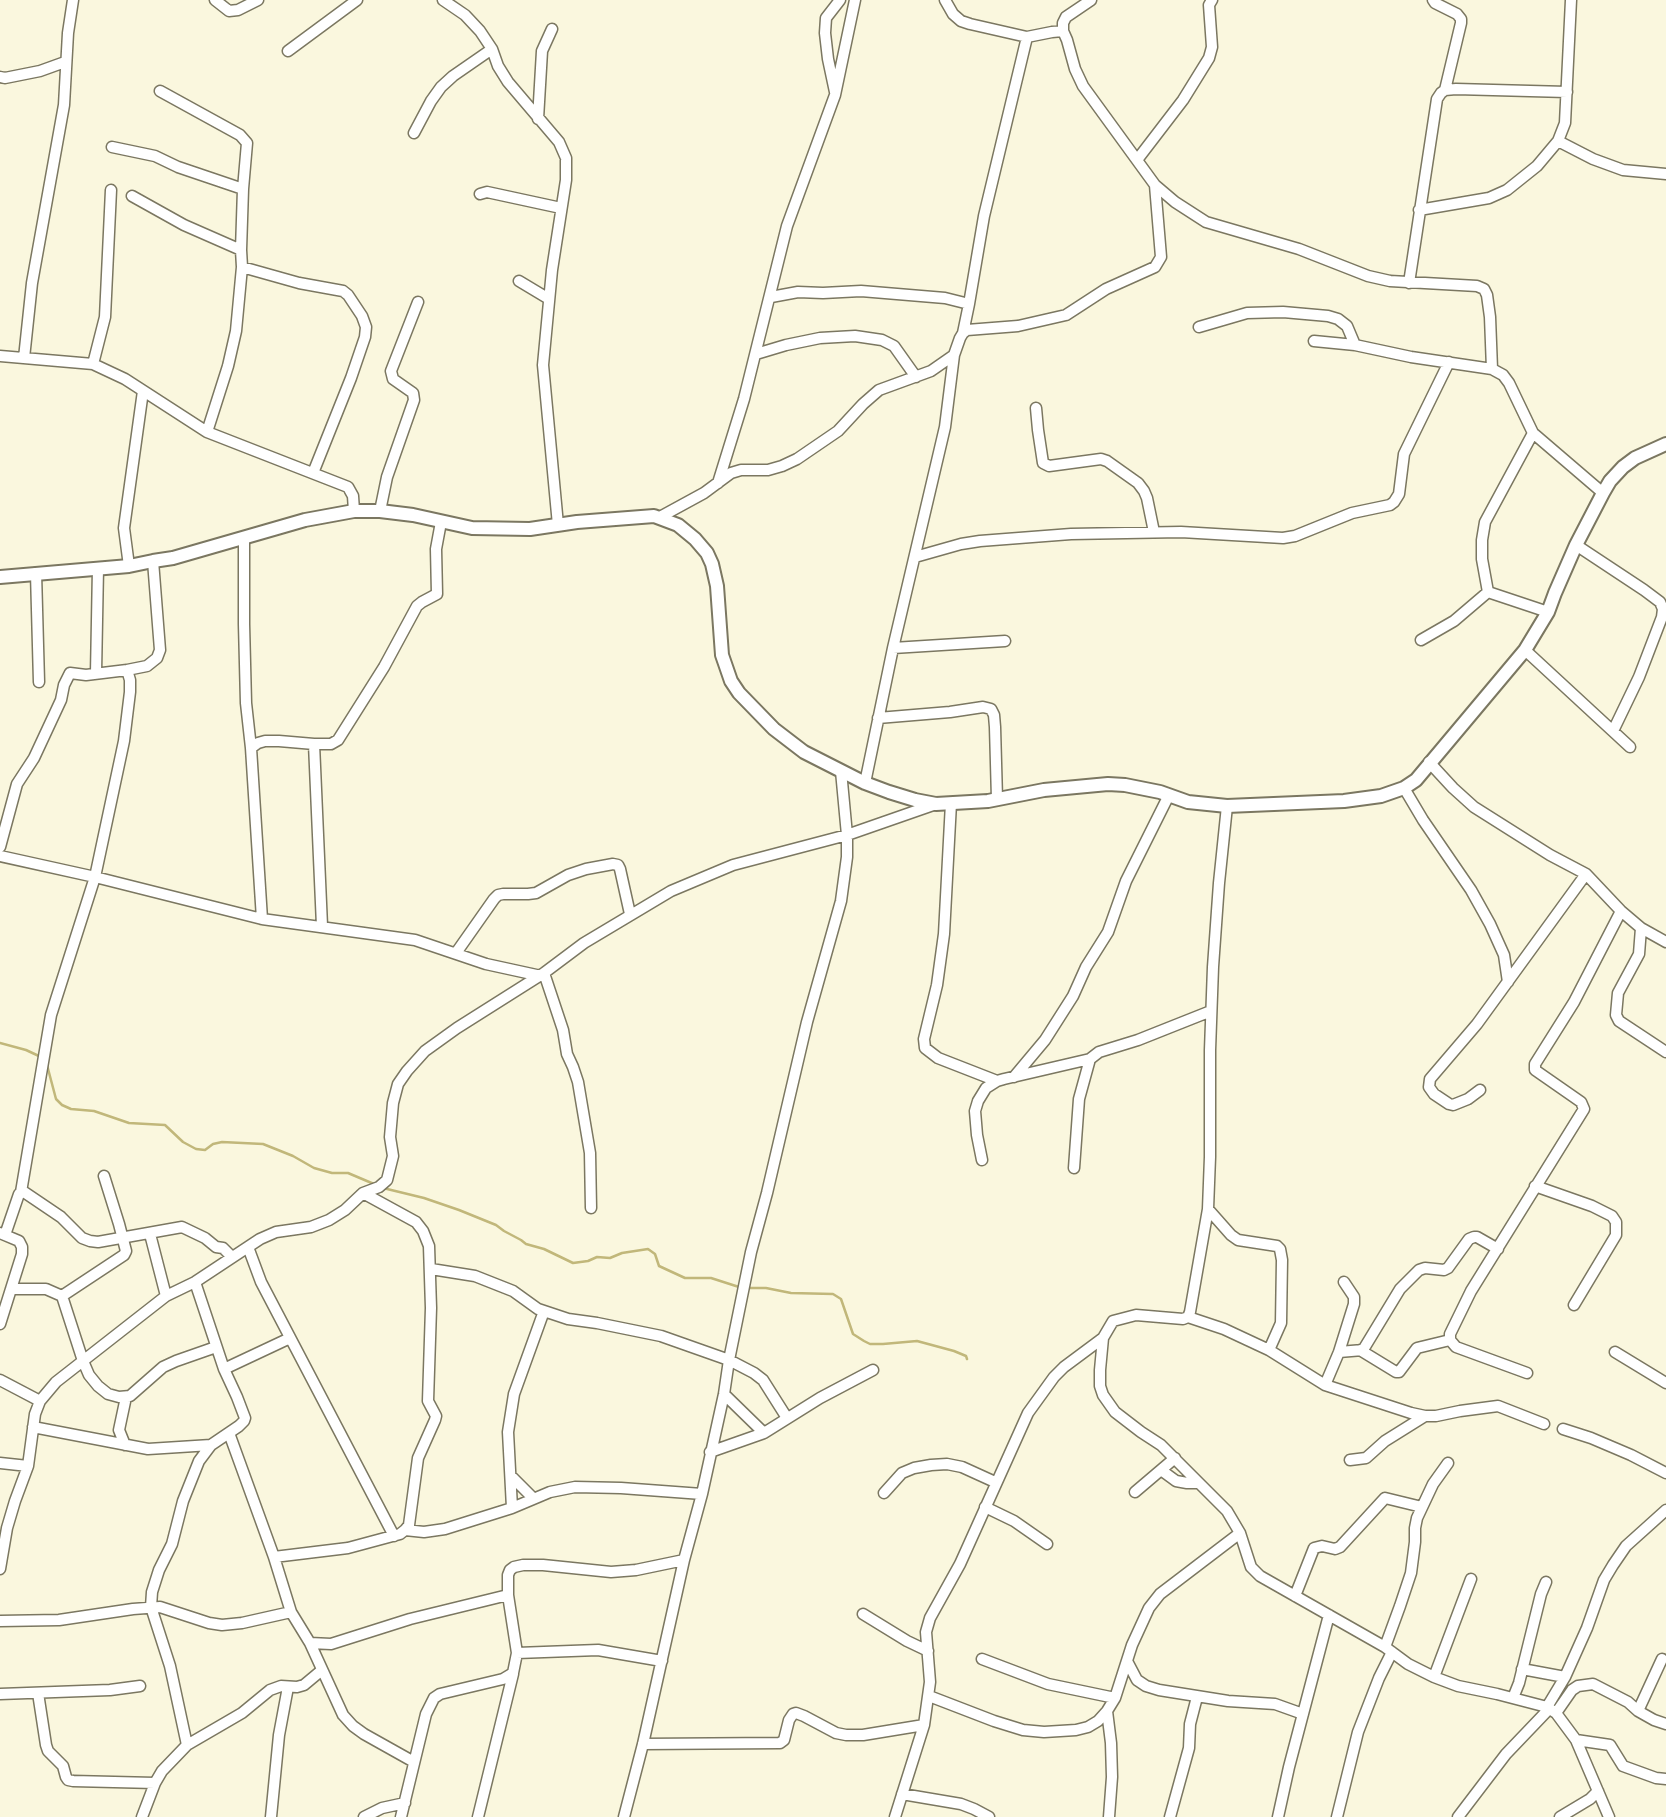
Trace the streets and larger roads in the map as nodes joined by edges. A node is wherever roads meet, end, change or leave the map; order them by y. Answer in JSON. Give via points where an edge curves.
{"nodes":[{"id":1,"x":73,"y":0,"type":"edge"},
{"id":2,"x":215,"y":0,"type":"edge"},
{"id":3,"x":258,"y":0,"type":"edge"},
{"id":4,"x":357,"y":0,"type":"edge"},
{"id":5,"x":443,"y":0,"type":"edge"},
{"id":6,"x":840,"y":0,"type":"edge"},
{"id":7,"x":855,"y":0,"type":"edge"},
{"id":8,"x":945,"y":0,"type":"edge"},
{"id":9,"x":1091,"y":0,"type":"edge"},
{"id":10,"x":1212,"y":0,"type":"edge"},
{"id":11,"x":1433,"y":0,"type":"edge"},
{"id":12,"x":1572,"y":0,"type":"edge"},
{"id":13,"x":552,"y":29,"type":"dead end"},
{"id":14,"x":1063,"y":31,"type":"junction"},
{"id":15,"x":1027,"y":37,"type":"junction"},
{"id":16,"x":492,"y":49,"type":"junction"},
{"id":17,"x":288,"y":51,"type":"dead end"},
{"id":18,"x":65,"y":62,"type":"junction"},
{"id":19,"x":0,"y":77,"type":"edge"},
{"id":20,"x":1445,"y":90,"type":"junction"},
{"id":21,"x":160,"y":91,"type":"dead end"},
{"id":22,"x":1567,"y":92,"type":"junction"},
{"id":23,"x":835,"y":95,"type":"junction"},
{"id":24,"x":538,"y":119,"type":"junction"},
{"id":25,"x":414,"y":133,"type":"dead end"},
{"id":26,"x":1558,"y":141,"type":"junction"},
{"id":27,"x":112,"y":147,"type":"dead end"},
{"id":28,"x":1137,"y":160,"type":"junction"},
{"id":29,"x":1666,"y":174,"type":"edge"},
{"id":30,"x":1155,"y":185,"type":"junction"},
{"id":31,"x":243,"y":189,"type":"junction"},
{"id":32,"x":111,"y":190,"type":"dead end"},
{"id":33,"x":480,"y":194,"type":"dead end"},
{"id":34,"x":132,"y":196,"type":"dead end"},
{"id":35,"x":561,"y":208,"type":"junction"},
{"id":36,"x":1419,"y":210,"type":"junction"},
{"id":37,"x":240,"y":250,"type":"junction"},
{"id":38,"x":242,"y":267,"type":"junction"},
{"id":39,"x":520,"y":281,"type":"dead end"},
{"id":40,"x":1409,"y":283,"type":"junction"},
{"id":41,"x":771,"y":297,"type":"junction"},
{"id":42,"x":548,"y":299,"type":"junction"},
{"id":43,"x":418,"y":302,"type":"dead end"},
{"id":44,"x":970,"y":304,"type":"junction"},
{"id":45,"x":1199,"y":327,"type":"dead end"},
{"id":46,"x":962,"y":333,"type":"junction"},
{"id":47,"x":1314,"y":341,"type":"dead end"},
{"id":48,"x":1355,"y":345,"type":"junction"},
{"id":49,"x":755,"y":354,"type":"junction"},
{"id":50,"x":954,"y":355,"type":"junction"},
{"id":51,"x":0,"y":356,"type":"edge"},
{"id":52,"x":24,"y":358,"type":"junction"},
{"id":53,"x":1449,"y":362,"type":"junction"},
{"id":54,"x":93,"y":364,"type":"junction"},
{"id":55,"x":1492,"y":369,"type":"junction"},
{"id":56,"x":916,"y":377,"type":"junction"},
{"id":57,"x":142,"y":391,"type":"junction"},
{"id":58,"x":1036,"y":408,"type":"dead end"},
{"id":59,"x":207,"y":432,"type":"junction"},
{"id":60,"x":1534,"y":433,"type":"junction"},
{"id":61,"x":1666,"y":444,"type":"edge"},
{"id":62,"x":313,"y":473,"type":"junction"},
{"id":63,"x":718,"y":483,"type":"junction"},
{"id":64,"x":1603,"y":493,"type":"junction"},
{"id":65,"x":354,"y":511,"type":"junction"},
{"id":66,"x":380,"y":511,"type":"junction"},
{"id":67,"x":660,"y":517,"type":"junction"},
{"id":68,"x":440,"y":522,"type":"junction"},
{"id":69,"x":558,"y":525,"type":"junction"},
{"id":70,"x":1154,"y":532,"type":"junction"},
{"id":71,"x":244,"y":538,"type":"junction"},
{"id":72,"x":1576,"y":545,"type":"junction"},
{"id":73,"x":915,"y":557,"type":"junction"},
{"id":74,"x":153,"y":561,"type":"junction"},
{"id":75,"x":129,"y":565,"type":"junction"},
{"id":76,"x":98,"y":568,"type":"junction"},
{"id":77,"x":36,"y":573,"type":"junction"},
{"id":78,"x":0,"y":577,"type":"edge"},
{"id":79,"x":1488,"y":592,"type":"junction"},
{"id":80,"x":1548,"y":612,"type":"junction"},
{"id":81,"x":1421,"y":640,"type":"dead end"},
{"id":82,"x":1005,"y":641,"type":"dead end"},
{"id":83,"x":893,"y":648,"type":"junction"},
{"id":84,"x":1525,"y":650,"type":"junction"},
{"id":85,"x":127,"y":670,"type":"junction"},
{"id":86,"x":96,"y":673,"type":"junction"},
{"id":87,"x":39,"y":682,"type":"dead end"},
{"id":88,"x":878,"y":718,"type":"junction"},
{"id":89,"x":1613,"y":731,"type":"junction"},
{"id":90,"x":314,"y":744,"type":"junction"},
{"id":91,"x":1630,"y":747,"type":"dead end"},
{"id":92,"x":251,"y":748,"type":"junction"},
{"id":93,"x":1429,"y":762,"type":"junction"},
{"id":94,"x":841,"y":771,"type":"junction"},
{"id":95,"x":865,"y":783,"type":"junction"},
{"id":96,"x":1404,"y":788,"type":"junction"},
{"id":97,"x":1170,"y":795,"type":"junction"},
{"id":98,"x":997,"y":800,"type":"junction"},
{"id":99,"x":951,"y":803,"type":"junction"},
{"id":100,"x":936,"y":804,"type":"junction"},
{"id":101,"x":1227,"y":806,"type":"junction"},
{"id":102,"x":846,"y":835,"type":"junction"},
{"id":103,"x":0,"y":847,"type":"edge"},
{"id":104,"x":0,"y":856,"type":"edge"},
{"id":105,"x":1586,"y":874,"type":"junction"},
{"id":106,"x":94,"y":877,"type":"junction"},
{"id":107,"x":1621,"y":911,"type":"junction"},
{"id":108,"x":630,"y":915,"type":"junction"},
{"id":109,"x":262,"y":919,"type":"junction"},
{"id":110,"x":322,"y":926,"type":"junction"},
{"id":111,"x":1641,"y":928,"type":"junction"},
{"id":112,"x":1666,"y":942,"type":"edge"},
{"id":113,"x":456,"y":953,"type":"junction"},
{"id":114,"x":542,"y":974,"type":"junction"},
{"id":115,"x":1508,"y":982,"type":"junction"},
{"id":116,"x":1211,"y":1011,"type":"junction"},
{"id":117,"x":1666,"y":1052,"type":"edge"},
{"id":118,"x":1090,"y":1059,"type":"junction"},
{"id":119,"x":1014,"y":1077,"type":"junction"},
{"id":120,"x":997,"y":1081,"type":"junction"},
{"id":121,"x":1480,"y":1090,"type":"dead end"},
{"id":122,"x":982,"y":1160,"type":"dead end"},
{"id":123,"x":1074,"y":1168,"type":"dead end"},
{"id":124,"x":104,"y":1176,"type":"dead end"},
{"id":125,"x":1535,"y":1186,"type":"junction"},
{"id":126,"x":21,"y":1192,"type":"junction"},
{"id":127,"x":363,"y":1193,"type":"junction"},
{"id":128,"x":591,"y":1208,"type":"dead end"},
{"id":129,"x":1208,"y":1209,"type":"junction"},
{"id":130,"x":3,"y":1234,"type":"edge"},
{"id":131,"x":150,"y":1234,"type":"junction"},
{"id":132,"x":124,"y":1238,"type":"junction"},
{"id":133,"x":248,"y":1247,"type":"junction"},
{"id":134,"x":1498,"y":1249,"type":"junction"},
{"id":135,"x":232,"y":1257,"type":"junction"},
{"id":136,"x":431,"y":1269,"type":"junction"},
{"id":137,"x":195,"y":1282,"type":"junction"},
{"id":138,"x":1344,"y":1282,"type":"dead end"},
{"id":139,"x":11,"y":1289,"type":"junction"},
{"id":140,"x":62,"y":1296,"type":"junction"},
{"id":141,"x":166,"y":1296,"type":"junction"},
{"id":142,"x":1574,"y":1304,"type":"dead end"},
{"id":143,"x":544,"y":1311,"type":"junction"},
{"id":144,"x":1188,"y":1317,"type":"junction"},
{"id":145,"x":0,"y":1324,"type":"edge"},
{"id":146,"x":290,"y":1338,"type":"junction"},
{"id":147,"x":1103,"y":1338,"type":"junction"},
{"id":148,"x":1450,"y":1340,"type":"junction"},
{"id":149,"x":216,"y":1347,"type":"junction"},
{"id":150,"x":1269,"y":1350,"type":"junction"},
{"id":151,"x":1360,"y":1350,"type":"junction"},
{"id":152,"x":1339,"y":1352,"type":"junction"},
{"id":153,"x":1615,"y":1352,"type":"dead end"},
{"id":154,"x":729,"y":1360,"type":"junction"},
{"id":155,"x":83,"y":1361,"type":"junction"},
{"id":156,"x":223,"y":1369,"type":"junction"},
{"id":157,"x":873,"y":1370,"type":"dead end"},
{"id":158,"x":1528,"y":1373,"type":"dead end"},
{"id":159,"x":0,"y":1380,"type":"edge"},
{"id":160,"x":1666,"y":1383,"type":"edge"},
{"id":161,"x":1325,"y":1385,"type":"junction"},
{"id":162,"x":724,"y":1394,"type":"junction"},
{"id":163,"x":126,"y":1397,"type":"junction"},
{"id":164,"x":40,"y":1401,"type":"junction"},
{"id":165,"x":1425,"y":1416,"type":"junction"},
{"id":166,"x":787,"y":1418,"type":"junction"},
{"id":167,"x":1544,"y":1424,"type":"dead end"},
{"id":168,"x":33,"y":1427,"type":"junction"},
{"id":169,"x":1563,"y":1429,"type":"dead end"},
{"id":170,"x":229,"y":1433,"type":"junction"},
{"id":171,"x":764,"y":1433,"type":"junction"},
{"id":172,"x":125,"y":1445,"type":"junction"},
{"id":173,"x":211,"y":1445,"type":"junction"},
{"id":174,"x":710,"y":1452,"type":"junction"},
{"id":175,"x":1175,"y":1458,"type":"junction"},
{"id":176,"x":1350,"y":1460,"type":"dead end"},
{"id":177,"x":0,"y":1462,"type":"edge"},
{"id":178,"x":1448,"y":1463,"type":"dead end"},
{"id":179,"x":28,"y":1466,"type":"junction"},
{"id":180,"x":1161,"y":1470,"type":"junction"},
{"id":181,"x":1666,"y":1473,"type":"edge"},
{"id":182,"x":511,"y":1476,"type":"junction"},
{"id":183,"x":995,"y":1482,"type":"junction"},
{"id":184,"x":1199,"y":1483,"type":"junction"},
{"id":185,"x":1135,"y":1492,"type":"dead end"},
{"id":186,"x":884,"y":1493,"type":"dead end"},
{"id":187,"x":702,"y":1494,"type":"junction"},
{"id":188,"x":533,"y":1498,"type":"junction"},
{"id":189,"x":985,"y":1507,"type":"junction"},
{"id":190,"x":1422,"y":1507,"type":"junction"},
{"id":191,"x":512,"y":1508,"type":"junction"},
{"id":192,"x":1666,"y":1510,"type":"edge"},
{"id":193,"x":405,"y":1530,"type":"junction"},
{"id":194,"x":1240,"y":1533,"type":"junction"},
{"id":195,"x":394,"y":1536,"type":"junction"},
{"id":196,"x":1047,"y":1544,"type":"dead end"},
{"id":197,"x":274,"y":1558,"type":"junction"},
{"id":198,"x":684,"y":1560,"type":"junction"},
{"id":199,"x":0,"y":1566,"type":"edge"},
{"id":200,"x":1471,"y":1579,"type":"dead end"},
{"id":201,"x":1546,"y":1582,"type":"dead end"},
{"id":202,"x":509,"y":1595,"type":"junction"},
{"id":203,"x":1295,"y":1596,"type":"junction"},
{"id":204,"x":150,"y":1607,"type":"junction"},
{"id":205,"x":291,"y":1612,"type":"junction"},
{"id":206,"x":863,"y":1615,"type":"dead end"},
{"id":207,"x":1329,"y":1615,"type":"junction"},
{"id":208,"x":0,"y":1621,"type":"edge"},
{"id":209,"x":310,"y":1643,"type":"junction"},
{"id":210,"x":1388,"y":1649,"type":"junction"},
{"id":211,"x":928,"y":1651,"type":"junction"},
{"id":212,"x":517,"y":1653,"type":"junction"},
{"id":213,"x":982,"y":1659,"type":"dead end"},
{"id":214,"x":1662,"y":1659,"type":"dead end"},
{"id":215,"x":662,"y":1661,"type":"junction"},
{"id":216,"x":1127,"y":1661,"type":"junction"},
{"id":217,"x":1522,"y":1669,"type":"junction"},
{"id":218,"x":322,"y":1670,"type":"junction"},
{"id":219,"x":513,"y":1673,"type":"junction"},
{"id":220,"x":1434,"y":1677,"type":"junction"},
{"id":221,"x":1565,"y":1677,"type":"junction"},
{"id":222,"x":139,"y":1686,"type":"dead end"},
{"id":223,"x":288,"y":1686,"type":"junction"},
{"id":224,"x":38,"y":1693,"type":"junction"},
{"id":225,"x":0,"y":1694,"type":"edge"},
{"id":226,"x":929,"y":1696,"type":"junction"},
{"id":227,"x":1197,"y":1697,"type":"junction"},
{"id":228,"x":1115,"y":1698,"type":"junction"},
{"id":229,"x":1513,"y":1698,"type":"junction"},
{"id":230,"x":1550,"y":1710,"type":"junction"},
{"id":231,"x":1107,"y":1711,"type":"junction"},
{"id":232,"x":1638,"y":1711,"type":"junction"},
{"id":233,"x":1303,"y":1714,"type":"junction"},
{"id":234,"x":1666,"y":1724,"type":"edge"},
{"id":235,"x":924,"y":1725,"type":"junction"},
{"id":236,"x":1576,"y":1740,"type":"junction"},
{"id":237,"x":643,"y":1744,"type":"junction"},
{"id":238,"x":187,"y":1745,"type":"junction"},
{"id":239,"x":414,"y":1762,"type":"junction"},
{"id":240,"x":1666,"y":1779,"type":"edge"},
{"id":241,"x":155,"y":1783,"type":"junction"},
{"id":242,"x":1598,"y":1791,"type":"junction"},
{"id":243,"x":902,"y":1794,"type":"junction"},
{"id":244,"x":405,"y":1803,"type":"junction"},
{"id":245,"x":142,"y":1817,"type":"edge"},
{"id":246,"x":271,"y":1817,"type":"edge"},
{"id":247,"x":364,"y":1817,"type":"edge"},
{"id":248,"x":401,"y":1817,"type":"edge"},
{"id":249,"x":478,"y":1817,"type":"edge"},
{"id":250,"x":624,"y":1817,"type":"edge"},
{"id":251,"x":895,"y":1817,"type":"edge"},
{"id":252,"x":989,"y":1817,"type":"edge"},
{"id":253,"x":1110,"y":1817,"type":"edge"},
{"id":254,"x":1170,"y":1817,"type":"edge"},
{"id":255,"x":1278,"y":1817,"type":"edge"},
{"id":256,"x":1337,"y":1817,"type":"edge"},
{"id":257,"x":1458,"y":1817,"type":"edge"},
{"id":258,"x":1560,"y":1817,"type":"edge"},
{"id":259,"x":1609,"y":1817,"type":"edge"}],
"edges":[{"from":1,"to":18,"type":"street"},
{"from":2,"to":3,"type":"street","via":[[229,10],[238,10]]},
{"from":4,"to":17,"type":"street"},
{"from":5,"to":16,"type":"street","via":[[465,15]]},
{"from":6,"to":23,"type":"street","via":[[826,18],[825,33]]},
{"from":7,"to":23,"type":"street"},
{"from":8,"to":15,"type":"street","via":[[961,21]]},
{"from":9,"to":14,"type":"street","via":[[1066,17]]},
{"from":10,"to":28,"type":"street","via":[[1209,58]]},
{"from":11,"to":20,"type":"street","via":[[1461,19]]},
{"from":12,"to":22,"type":"street"},
{"from":13,"to":24,"type":"street","via":[[542,51]]},
{"from":14,"to":15,"type":"street"},
{"from":14,"to":28,"type":"street","via":[[1083,86]]},
{"from":15,"to":44,"type":"street","via":[[984,216]]},
{"from":16,"to":24,"type":"street","via":[[508,82]]},
{"from":16,"to":25,"type":"street","via":[[442,87]]},
{"from":18,"to":19,"type":"street"},
{"from":18,"to":52,"type":"street","via":[[64,106],[32,283]]},
{"from":20,"to":22,"type":"street"},
{"from":20,"to":36,"type":"street","via":[[1437,99]]},
{"from":21,"to":31,"type":"street","via":[[247,143]]},
{"from":22,"to":26,"type":"street","via":[[1565,123]]},
{"from":23,"to":41,"type":"street","via":[[787,226]]},
{"from":24,"to":35,"type":"street","via":[[559,142],[566,158]]},
{"from":26,"to":29,"type":"street","via":[[1623,170]]},
{"from":26,"to":36,"type":"street","via":[[1507,190],[1489,198]]},
{"from":27,"to":31,"type":"street","via":[[155,156]]},
{"from":28,"to":30,"type":"street"},
{"from":30,"to":40,"type":"street","via":[[1206,222],[1299,249],[1368,276]]},
{"from":30,"to":46,"type":"street","via":[[1161,257],[1155,267],[1106,289],[1066,315]]},
{"from":31,"to":37,"type":"street"},
{"from":32,"to":54,"type":"street","via":[[105,317]]},
{"from":33,"to":35,"type":"street"},
{"from":34,"to":37,"type":"street"},
{"from":35,"to":42,"type":"street"},
{"from":36,"to":40,"type":"street"},
{"from":37,"to":38,"type":"street"},
{"from":38,"to":59,"type":"street","via":[[236,331]]},
{"from":38,"to":62,"type":"street","via":[[343,291],[366,327]]},
{"from":39,"to":42,"type":"street"},
{"from":40,"to":55,"type":"street","via":[[1484,289]]},
{"from":41,"to":44,"type":"street","via":[[797,292],[860,292]]},
{"from":41,"to":49,"type":"street"},
{"from":42,"to":69,"type":"street","via":[[543,365]]},
{"from":43,"to":66,"type":"street","via":[[391,371],[414,400]]},
{"from":44,"to":46,"type":"street"},
{"from":45,"to":48,"type":"street","via":[[1247,313],[1328,316],[1347,326]]},
{"from":46,"to":50,"type":"street"},
{"from":47,"to":48,"type":"street"},
{"from":48,"to":53,"type":"street"},
{"from":49,"to":56,"type":"street","via":[[820,338],[855,335],[894,346]]},
{"from":49,"to":63,"type":"street"},
{"from":50,"to":56,"type":"street"},
{"from":50,"to":73,"type":"street","via":[[945,427]]},
{"from":51,"to":52,"type":"street"},
{"from":52,"to":54,"type":"street"},
{"from":53,"to":55,"type":"street"},
{"from":53,"to":70,"type":"street","via":[[1404,454],[1399,494],[1390,505],[1352,513],[1283,538]]},
{"from":54,"to":57,"type":"street"},
{"from":55,"to":60,"type":"street","via":[[1509,383]]},
{"from":56,"to":63,"type":"street","via":[[879,390],[838,431],[797,459],[768,470],[731,473]]},
{"from":57,"to":59,"type":"street"},
{"from":57,"to":75,"type":"street","via":[[124,528]]},
{"from":58,"to":70,"type":"street","via":[[1043,463],[1107,461],[1144,491]]},
{"from":59,"to":62,"type":"street"},
{"from":60,"to":64,"type":"street"},
{"from":60,"to":79,"type":"street","via":[[1485,522],[1482,559]]},
{"from":61,"to":64,"type":"street","via":[[1623,467]]},
{"from":62,"to":65,"type":"street","via":[[348,487]]},
{"from":63,"to":67,"type":"street"},
{"from":64,"to":72,"type":"street"},
{"from":65,"to":66,"type":"street"},
{"from":65,"to":71,"type":"street"},
{"from":66,"to":68,"type":"street"},
{"from":67,"to":69,"type":"street"},
{"from":67,"to":94,"type":"street","via":[[695,539],[712,564],[722,655],[739,693],[804,752]]},
{"from":68,"to":69,"type":"street","via":[[472,528]]},
{"from":68,"to":90,"type":"street","via":[[437,594],[418,606],[338,740]]},
{"from":70,"to":73,"type":"street","via":[[980,541]]},
{"from":71,"to":74,"type":"street"},
{"from":71,"to":92,"type":"street"},
{"from":72,"to":80,"type":"street"},
{"from":72,"to":89,"type":"street","via":[[1644,590],[1663,609],[1639,677]]},
{"from":73,"to":83,"type":"street"},
{"from":74,"to":75,"type":"street"},
{"from":74,"to":85,"type":"street","via":[[160,650],[147,666]]},
{"from":75,"to":76,"type":"street"},
{"from":76,"to":77,"type":"street"},
{"from":76,"to":86,"type":"street"},
{"from":77,"to":78,"type":"street"},
{"from":77,"to":87,"type":"street"},
{"from":79,"to":80,"type":"street"},
{"from":79,"to":81,"type":"street","via":[[1454,621]]},
{"from":80,"to":84,"type":"street"},
{"from":82,"to":83,"type":"street"},
{"from":83,"to":88,"type":"street"},
{"from":84,"to":89,"type":"street"},
{"from":84,"to":93,"type":"street"},
{"from":85,"to":86,"type":"street"},
{"from":85,"to":106,"type":"street","via":[[131,692],[124,741]]},
{"from":86,"to":103,"type":"street","via":[[70,673],[34,758],[17,784]]},
{"from":88,"to":95,"type":"street"},
{"from":88,"to":98,"type":"street","via":[[991,709]]},
{"from":89,"to":91,"type":"street"},
{"from":90,"to":92,"type":"street","via":[[265,741]]},
{"from":90,"to":110,"type":"street"},
{"from":92,"to":109,"type":"street"},
{"from":93,"to":96,"type":"street"},
{"from":93,"to":105,"type":"street","via":[[1474,807]]},
{"from":94,"to":95,"type":"street"},
{"from":94,"to":102,"type":"street"},
{"from":95,"to":100,"type":"street"},
{"from":96,"to":101,"type":"street","via":[[1344,801]]},
{"from":96,"to":115,"type":"street","via":[[1490,924],[1504,955]]},
{"from":97,"to":98,"type":"street","via":[[1108,784]]},
{"from":97,"to":101,"type":"street"},
{"from":97,"to":119,"type":"street","via":[[1126,881],[1108,932],[1073,996]]},
{"from":98,"to":99,"type":"street"},
{"from":99,"to":100,"type":"street"},
{"from":99,"to":120,"type":"street","via":[[944,934],[923,1039],[925,1048],[937,1058]]},
{"from":100,"to":102,"type":"street"},
{"from":101,"to":116,"type":"street"},
{"from":102,"to":108,"type":"street","via":[[733,865],[671,891]]},
{"from":102,"to":154,"type":"street","via":[[841,901],[807,1022]]},
{"from":104,"to":106,"type":"street"},
{"from":105,"to":107,"type":"street"},
{"from":105,"to":115,"type":"street"},
{"from":106,"to":109,"type":"street"},
{"from":106,"to":126,"type":"street","via":[[51,1015]]},
{"from":107,"to":111,"type":"street"},
{"from":107,"to":125,"type":"street","via":[[1574,1002],[1535,1064],[1535,1070],[1584,1106]]},
{"from":108,"to":113,"type":"street","via":[[618,865],[586,869],[536,893],[498,895]]},
{"from":108,"to":114,"type":"street"},
{"from":109,"to":110,"type":"street"},
{"from":110,"to":113,"type":"street","via":[[415,940]]},
{"from":111,"to":112,"type":"street"},
{"from":111,"to":117,"type":"street","via":[[1639,954],[1618,993],[1616,1015]]},
{"from":113,"to":114,"type":"street","via":[[486,964]]},
{"from":114,"to":127,"type":"street","via":[[457,1028],[407,1071],[393,1102],[393,1156],[387,1180]]},
{"from":114,"to":128,"type":"street","via":[[578,1083],[590,1153]]},
{"from":115,"to":121,"type":"street","via":[[1430,1079],[1434,1094],[1453,1105]]},
{"from":116,"to":118,"type":"street"},
{"from":116,"to":129,"type":"street"},
{"from":118,"to":119,"type":"street"},
{"from":118,"to":123,"type":"street","via":[[1079,1099]]},
{"from":119,"to":120,"type":"street"},
{"from":120,"to":122,"type":"street","via":[[986,1088],[975,1111]]},
{"from":124,"to":132,"type":"street"},
{"from":125,"to":134,"type":"street"},
{"from":125,"to":142,"type":"street","via":[[1592,1206],[1616,1222],[1616,1235]]},
{"from":126,"to":130,"type":"street"},
{"from":126,"to":132,"type":"street","via":[[61,1217],[82,1238],[98,1242]]},
{"from":127,"to":133,"type":"street","via":[[329,1220],[276,1232]]},
{"from":127,"to":136,"type":"street","via":[[416,1222],[429,1246]]},
{"from":129,"to":144,"type":"street"},
{"from":129,"to":150,"type":"street","via":[[1238,1240],[1280,1249],[1281,1323]]},
{"from":130,"to":139,"type":"street","via":[[22,1247]]},
{"from":131,"to":132,"type":"street"},
{"from":131,"to":135,"type":"street","via":[[182,1227]]},
{"from":131,"to":141,"type":"street"},
{"from":132,"to":140,"type":"street","via":[[124,1255]]},
{"from":133,"to":135,"type":"street"},
{"from":133,"to":146,"type":"street"},
{"from":134,"to":148,"type":"street","via":[[1471,1291]]},
{"from":134,"to":151,"type":"street","via":[[1474,1237],[1444,1270],[1419,1270],[1400,1289]]},
{"from":135,"to":137,"type":"street"},
{"from":136,"to":143,"type":"street","via":[[475,1276],[513,1291]]},
{"from":136,"to":193,"type":"street","via":[[428,1401],[436,1420],[418,1458]]},
{"from":137,"to":141,"type":"street"},
{"from":137,"to":149,"type":"street"},
{"from":138,"to":152,"type":"street","via":[[1354,1304]]},
{"from":139,"to":140,"type":"street","via":[[46,1289]]},
{"from":139,"to":145,"type":"street"},
{"from":140,"to":155,"type":"street"},
{"from":141,"to":155,"type":"street"},
{"from":143,"to":154,"type":"street","via":[[661,1336]]},
{"from":143,"to":182,"type":"street","via":[[514,1394],[509,1432]]},
{"from":144,"to":147,"type":"street","via":[[1121,1318],[1113,1321]]},
{"from":144,"to":150,"type":"street"},
{"from":146,"to":156,"type":"street"},
{"from":146,"to":195,"type":"street"},
{"from":147,"to":175,"type":"street","via":[[1100,1386],[1107,1402]]},
{"from":147,"to":183,"type":"street","via":[[1064,1367],[1041,1393]]},
{"from":148,"to":151,"type":"street","via":[[1417,1348],[1399,1372]]},
{"from":148,"to":158,"type":"street","via":[[1456,1347]]},
{"from":149,"to":156,"type":"street"},
{"from":149,"to":163,"type":"street","via":[[163,1367]]},
{"from":150,"to":161,"type":"street"},
{"from":151,"to":152,"type":"street"},
{"from":152,"to":161,"type":"street"},
{"from":153,"to":160,"type":"street"},
{"from":154,"to":162,"type":"street"},
{"from":154,"to":166,"type":"street","via":[[763,1380]]},
{"from":155,"to":163,"type":"street","via":[[97,1386],[108,1394]]},
{"from":155,"to":164,"type":"street"},
{"from":156,"to":170,"type":"street","via":[[245,1418]]},
{"from":157,"to":166,"type":"street"},
{"from":159,"to":164,"type":"street"},
{"from":161,"to":165,"type":"street"},
{"from":162,"to":171,"type":"street"},
{"from":162,"to":174,"type":"street"},
{"from":163,"to":172,"type":"street","via":[[119,1430]]},
{"from":164,"to":168,"type":"street"},
{"from":165,"to":167,"type":"street","via":[[1498,1406]]},
{"from":165,"to":176,"type":"street","via":[[1366,1458]]},
{"from":166,"to":171,"type":"street"},
{"from":168,"to":172,"type":"street"},
{"from":168,"to":179,"type":"street"},
{"from":169,"to":181,"type":"street"},
{"from":170,"to":173,"type":"street"},
{"from":170,"to":197,"type":"street"},
{"from":171,"to":174,"type":"street"},
{"from":172,"to":173,"type":"street","via":[[148,1449]]},
{"from":173,"to":204,"type":"street","via":[[187,1490]]},
{"from":174,"to":187,"type":"street"},
{"from":175,"to":180,"type":"street"},
{"from":175,"to":184,"type":"street"},
{"from":177,"to":179,"type":"street"},
{"from":178,"to":190,"type":"street"},
{"from":179,"to":199,"type":"street","via":[[7,1528]]},
{"from":180,"to":184,"type":"street","via":[[1175,1480]]},
{"from":180,"to":185,"type":"street"},
{"from":182,"to":188,"type":"street"},
{"from":182,"to":191,"type":"street"},
{"from":183,"to":186,"type":"street","via":[[962,1467],[931,1465],[902,1474]]},
{"from":183,"to":189,"type":"street"},
{"from":184,"to":194,"type":"street","via":[[1227,1511]]},
{"from":187,"to":188,"type":"street","via":[[575,1487]]},
{"from":187,"to":198,"type":"street"},
{"from":188,"to":191,"type":"street"},
{"from":189,"to":196,"type":"street"},
{"from":189,"to":211,"type":"street","via":[[930,1618]]},
{"from":190,"to":203,"type":"street","via":[[1385,1498],[1339,1547],[1314,1548]]},
{"from":190,"to":210,"type":"street","via":[[1410,1573]]},
{"from":191,"to":193,"type":"street","via":[[445,1529]]},
{"from":192,"to":221,"type":"street","via":[[1626,1546],[1613,1565]]},
{"from":193,"to":195,"type":"street"},
{"from":194,"to":203,"type":"street","via":[[1253,1570]]},
{"from":194,"to":216,"type":"street","via":[[1160,1594],[1140,1625]]},
{"from":195,"to":197,"type":"street","via":[[348,1548]]},
{"from":197,"to":205,"type":"street"},
{"from":198,"to":202,"type":"street","via":[[611,1572],[523,1565],[510,1570]]},
{"from":198,"to":215,"type":"street"},
{"from":200,"to":220,"type":"street"},
{"from":201,"to":217,"type":"street"},
{"from":202,"to":209,"type":"street","via":[[331,1644]]},
{"from":202,"to":212,"type":"street"},
{"from":203,"to":207,"type":"street"},
{"from":204,"to":205,"type":"street","via":[[222,1625]]},
{"from":204,"to":208,"type":"street","via":[[59,1620]]},
{"from":204,"to":238,"type":"street","via":[[170,1666]]},
{"from":205,"to":209,"type":"street"},
{"from":206,"to":211,"type":"street"},
{"from":207,"to":210,"type":"street"},
{"from":207,"to":233,"type":"street"},
{"from":209,"to":218,"type":"street"},
{"from":210,"to":220,"type":"street"},
{"from":210,"to":256,"type":"street","via":[[1358,1732]]},
{"from":211,"to":226,"type":"street"},
{"from":212,"to":215,"type":"street","via":[[598,1650]]},
{"from":212,"to":219,"type":"street"},
{"from":213,"to":228,"type":"street","via":[[1048,1685]]},
{"from":214,"to":232,"type":"street"},
{"from":215,"to":237,"type":"street"},
{"from":216,"to":227,"type":"street","via":[[1137,1680],[1146,1686]]},
{"from":216,"to":228,"type":"street"},
{"from":217,"to":221,"type":"street"},
{"from":217,"to":229,"type":"street"},
{"from":218,"to":223,"type":"street","via":[[304,1685]]},
{"from":218,"to":239,"type":"street","via":[[353,1726]]},
{"from":219,"to":239,"type":"street","via":[[433,1698]]},
{"from":219,"to":249,"type":"street"},
{"from":220,"to":229,"type":"street"},
{"from":221,"to":230,"type":"street"},
{"from":222,"to":224,"type":"street"},
{"from":223,"to":238,"type":"street","via":[[270,1690],[242,1713]]},
{"from":223,"to":246,"type":"street"},
{"from":224,"to":225,"type":"street"},
{"from":224,"to":241,"type":"street","via":[[48,1751],[63,1766],[68,1780]]},
{"from":226,"to":231,"type":"street","via":[[1023,1730],[1044,1732],[1088,1727]]},
{"from":226,"to":235,"type":"street"},
{"from":227,"to":233,"type":"street","via":[[1275,1704]]},
{"from":227,"to":254,"type":"street"},
{"from":228,"to":231,"type":"street"},
{"from":229,"to":230,"type":"street"},
{"from":230,"to":232,"type":"street","via":[[1578,1686],[1593,1684]]},
{"from":230,"to":236,"type":"street"},
{"from":230,"to":257,"type":"street","via":[[1506,1754]]},
{"from":231,"to":253,"type":"street"},
{"from":232,"to":234,"type":"street"},
{"from":233,"to":255,"type":"street"},
{"from":235,"to":237,"type":"street","via":[[846,1735],[796,1713],[780,1743]]},
{"from":235,"to":243,"type":"street"},
{"from":236,"to":240,"type":"street","via":[[1610,1745],[1623,1766]]},
{"from":236,"to":242,"type":"street"},
{"from":237,"to":250,"type":"street"},
{"from":238,"to":241,"type":"street"},
{"from":239,"to":244,"type":"street"},
{"from":241,"to":245,"type":"street"},
{"from":242,"to":258,"type":"street"},
{"from":242,"to":259,"type":"street"},
{"from":243,"to":251,"type":"street"},
{"from":243,"to":252,"type":"street","via":[[961,1804]]},
{"from":244,"to":247,"type":"street"},
{"from":244,"to":248,"type":"street"}]}
